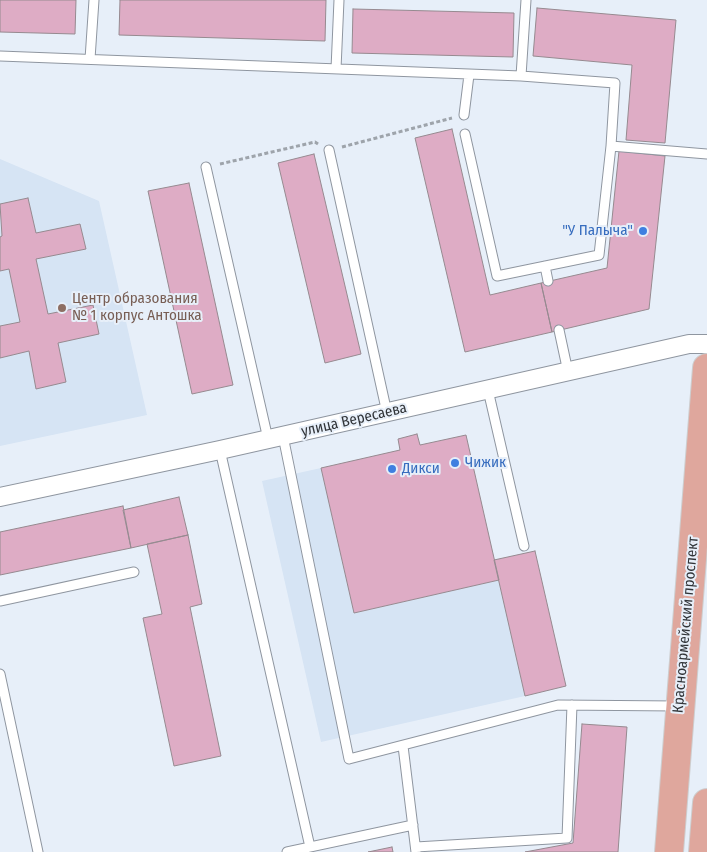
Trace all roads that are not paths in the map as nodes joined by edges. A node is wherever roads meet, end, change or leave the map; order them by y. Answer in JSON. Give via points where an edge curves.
{"nodes":[{"id":1,"x":94,"y":0,"type":"edge"},
{"id":2,"x":339,"y":0,"type":"edge"},
{"id":3,"x":526,"y":0,"type":"edge"},
{"id":4,"x":0,"y":56,"type":"edge"},
{"id":5,"x":90,"y":60,"type":"junction"},
{"id":6,"x":336,"y":69,"type":"junction"},
{"id":7,"x":469,"y":75,"type":"junction"},
{"id":8,"x":521,"y":76,"type":"junction"},
{"id":9,"x":464,"y":115,"type":"road end"},
{"id":10,"x":465,"y":134,"type":"dead end"},
{"id":11,"x":611,"y":146,"type":"junction"},
{"id":12,"x":328,"y":150,"type":"road end"},
{"id":13,"x":707,"y":154,"type":"edge"},
{"id":14,"x":206,"y":167,"type":"road end"},
{"id":15,"x":544,"y":266,"type":"junction"},
{"id":16,"x":548,"y":282,"type":"dead end"},
{"id":17,"x":559,"y":330,"type":"dead end"},
{"id":18,"x":707,"y":344,"type":"edge"},
{"id":19,"x":707,"y":368,"type":"edge"},
{"id":20,"x":568,"y":372,"type":"junction"},
{"id":21,"x":488,"y":390,"type":"junction"},
{"id":22,"x":386,"y":413,"type":"junction"},
{"id":23,"x":275,"y":438,"type":"junction"},
{"id":24,"x":220,"y":450,"type":"junction"},
{"id":25,"x":0,"y":497,"type":"edge"},
{"id":26,"x":524,"y":546,"type":"dead end"},
{"id":27,"x":134,"y":572,"type":"dead end"},
{"id":28,"x":0,"y":601,"type":"edge"},
{"id":29,"x":0,"y":674,"type":"edge"},
{"id":30,"x":572,"y":705,"type":"junction"},
{"id":31,"x":680,"y":706,"type":"junction"},
{"id":32,"x":403,"y":746,"type":"junction"},
{"id":33,"x":707,"y":804,"type":"edge"},
{"id":34,"x":413,"y":825,"type":"junction"},
{"id":35,"x":310,"y":847,"type":"junction"},
{"id":36,"x":416,"y":850,"type":"edge"},
{"id":37,"x":38,"y":852,"type":"edge"},
{"id":38,"x":287,"y":852,"type":"edge"},
{"id":39,"x":669,"y":852,"type":"edge"},
{"id":40,"x":704,"y":852,"type":"edge"}],
"edges":[{"from":1,"to":5,"type":"lane"},
{"from":2,"to":6,"type":"lane"},
{"from":3,"to":8,"type":"lane"},
{"from":4,"to":5,"type":"lane"},
{"from":5,"to":6,"type":"lane"},
{"from":6,"to":7,"type":"lane"},
{"from":7,"to":8,"type":"lane"},
{"from":7,"to":9,"type":"lane"},
{"from":8,"to":11,"type":"lane","via":[[615,83]]},
{"from":10,"to":15,"type":"lane","via":[[497,276]]},
{"from":11,"to":13,"type":"lane"},
{"from":11,"to":15,"type":"lane","via":[[599,255]]},
{"from":12,"to":22,"type":"lane"},
{"from":14,"to":23,"type":"lane"},
{"from":15,"to":16,"type":"lane"},
{"from":17,"to":20,"type":"lane"},
{"from":18,"to":20,"type":"street","name":"улица Вересаева","via":[[689,344]]},
{"from":19,"to":31,"type":"main road","name":"Красноармейский проспект"},
{"from":20,"to":21,"type":"street","name":"улица Вересаева"},
{"from":21,"to":22,"type":"street","name":"улица Вересаева"},
{"from":21,"to":26,"type":"lane"},
{"from":22,"to":23,"type":"street","name":"улица Вересаева"},
{"from":23,"to":24,"type":"street","name":"улица Вересаева"},
{"from":23,"to":32,"type":"lane","via":[[349,759]]},
{"from":24,"to":25,"type":"street","name":"улица Вересаева"},
{"from":24,"to":35,"type":"lane"},
{"from":27,"to":28,"type":"lane"},
{"from":29,"to":37,"type":"lane"},
{"from":30,"to":31,"type":"lane"},
{"from":30,"to":32,"type":"lane","via":[[558,704]]},
{"from":30,"to":36,"type":"lane","via":[[567,838]]},
{"from":31,"to":39,"type":"main road","name":"Красноармейский проспект"},
{"from":32,"to":34,"type":"lane"},
{"from":33,"to":40,"type":"main road"},
{"from":34,"to":35,"type":"lane"},
{"from":34,"to":36,"type":"lane"},
{"from":35,"to":38,"type":"lane"}]}
